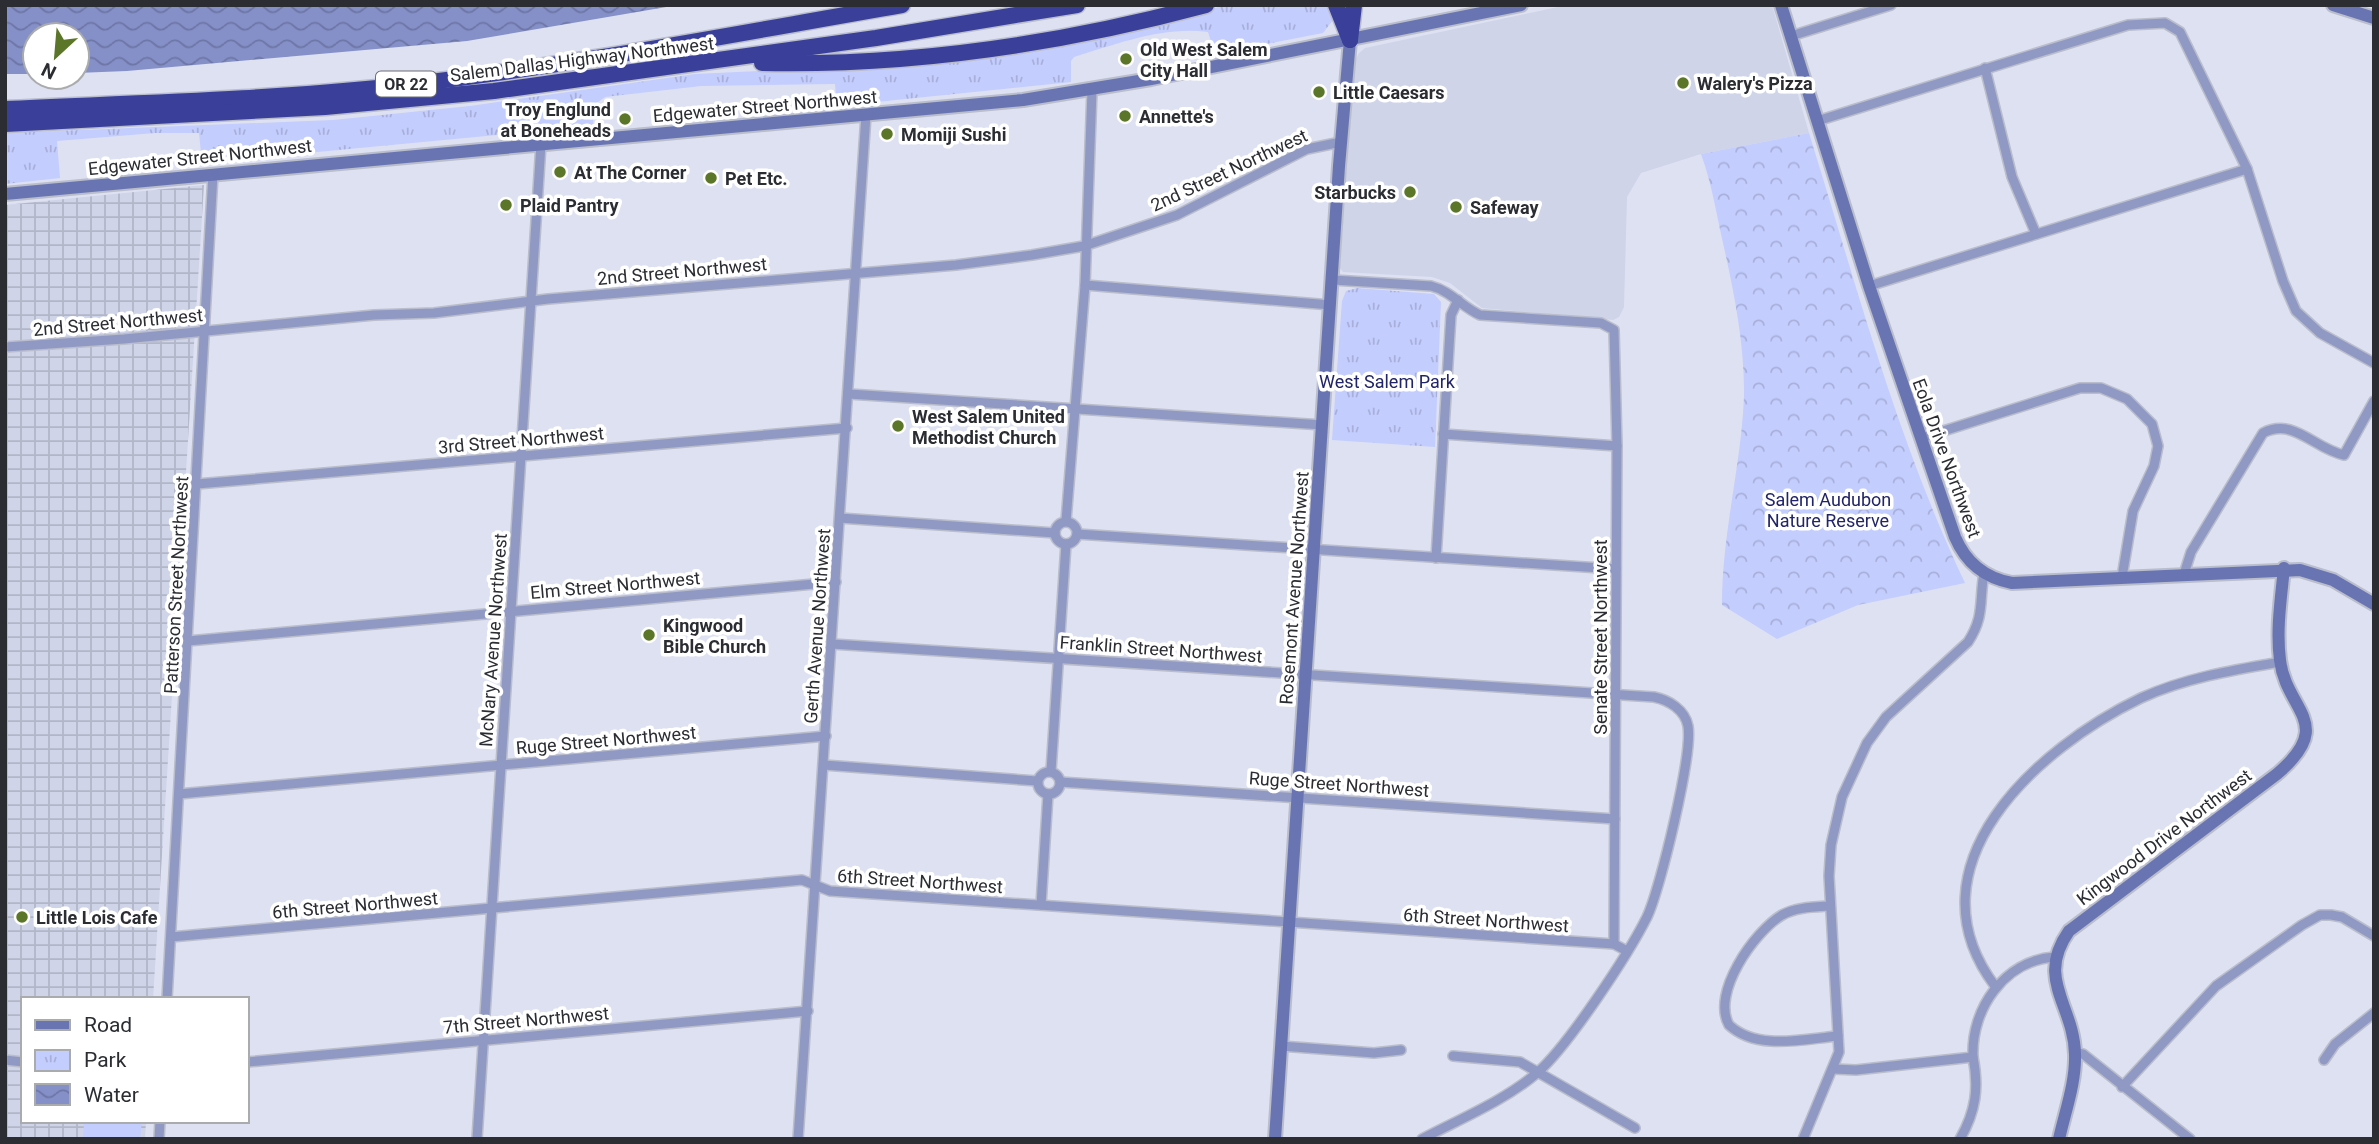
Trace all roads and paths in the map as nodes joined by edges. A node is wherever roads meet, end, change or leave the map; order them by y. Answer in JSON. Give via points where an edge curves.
{"nodes":[{"id":1,"x":902,"y":5,"type":"edge"},
{"id":2,"x":1077,"y":5,"type":"edge"},
{"id":3,"x":1206,"y":5,"type":"edge"},
{"id":4,"x":1336,"y":5,"type":"edge"},
{"id":5,"x":1354,"y":5,"type":"edge"},
{"id":6,"x":1521,"y":5,"type":"edge"},
{"id":7,"x":1781,"y":5,"type":"edge"},
{"id":8,"x":1891,"y":5,"type":"edge"},
{"id":9,"x":2333,"y":5,"type":"edge"},
{"id":10,"x":2374,"y":18,"type":"edge"},
{"id":11,"x":1791,"y":36,"type":"junction"},
{"id":12,"x":1350,"y":40,"type":"junction"},
{"id":13,"x":714,"y":62,"type":"junction"},
{"id":14,"x":1985,"y":68,"type":"junction"},
{"id":15,"x":1092,"y":90,"type":"junction"},
{"id":16,"x":5,"y":109,"type":"edge"},
{"id":17,"x":866,"y":115,"type":"junction"},
{"id":18,"x":1817,"y":121,"type":"junction"},
{"id":19,"x":5,"y":124,"type":"edge"},
{"id":20,"x":1341,"y":142,"type":"junction"},
{"id":21,"x":541,"y":144,"type":"junction"},
{"id":22,"x":2247,"y":169,"type":"junction"},
{"id":23,"x":213,"y":174,"type":"junction"},
{"id":24,"x":5,"y":194,"type":"edge"},
{"id":25,"x":2036,"y":234,"type":"junction"},
{"id":26,"x":1084,"y":246,"type":"junction"},
{"id":27,"x":857,"y":271,"type":"junction"},
{"id":28,"x":1333,"y":280,"type":"junction"},
{"id":29,"x":1085,"y":285,"type":"junction"},
{"id":30,"x":1869,"y":286,"type":"junction"},
{"id":31,"x":1458,"y":300,"type":"junction"},
{"id":32,"x":531,"y":302,"type":"junction"},
{"id":33,"x":1331,"y":305,"type":"junction"},
{"id":34,"x":205,"y":332,"type":"junction"},
{"id":35,"x":5,"y":347,"type":"edge"},
{"id":36,"x":2374,"y":363,"type":"edge"},
{"id":37,"x":849,"y":394,"type":"junction"},
{"id":38,"x":2374,"y":401,"type":"edge"},
{"id":39,"x":1076,"y":408,"type":"junction"},
{"id":40,"x":1323,"y":425,"type":"junction"},
{"id":41,"x":847,"y":428,"type":"junction"},
{"id":42,"x":1443,"y":434,"type":"junction"},
{"id":43,"x":1921,"y":438,"type":"junction"},
{"id":44,"x":1617,"y":446,"type":"junction"},
{"id":45,"x":521,"y":456,"type":"junction"},
{"id":46,"x":197,"y":484,"type":"junction"},
{"id":47,"x":840,"y":517,"type":"junction"},
{"id":48,"x":1066,"y":521,"type":"junction"},
{"id":49,"x":1055,"y":533,"type":"junction"},
{"id":50,"x":1077,"y":534,"type":"junction"},
{"id":51,"x":1066,"y":544,"type":"junction"},
{"id":52,"x":1314,"y":548,"type":"junction"},
{"id":53,"x":1436,"y":558,"type":"junction"},
{"id":54,"x":1616,"y":569,"type":"junction"},
{"id":55,"x":2284,"y":569,"type":"junction"},
{"id":56,"x":1984,"y":573,"type":"junction"},
{"id":57,"x":2184,"y":573,"type":"junction"},
{"id":58,"x":2122,"y":577,"type":"junction"},
{"id":59,"x":836,"y":582,"type":"junction"},
{"id":60,"x":2374,"y":604,"type":"edge"},
{"id":61,"x":511,"y":610,"type":"junction"},
{"id":62,"x":188,"y":641,"type":"junction"},
{"id":63,"x":832,"y":644,"type":"junction"},
{"id":64,"x":1058,"y":657,"type":"junction"},
{"id":65,"x":2280,"y":662,"type":"junction"},
{"id":66,"x":1305,"y":674,"type":"junction"},
{"id":67,"x":1614,"y":694,"type":"junction"},
{"id":68,"x":826,"y":736,"type":"junction"},
{"id":69,"x":501,"y":765,"type":"junction"},
{"id":70,"x":824,"y":765,"type":"junction"},
{"id":71,"x":1051,"y":771,"type":"junction"},
{"id":72,"x":1037,"y":782,"type":"junction"},
{"id":73,"x":1060,"y":782,"type":"junction"},
{"id":74,"x":179,"y":794,"type":"junction"},
{"id":75,"x":1048,"y":794,"type":"junction"},
{"id":76,"x":1298,"y":797,"type":"junction"},
{"id":77,"x":1615,"y":819,"type":"junction"},
{"id":78,"x":816,"y":886,"type":"junction"},
{"id":79,"x":1041,"y":905,"type":"junction"},
{"id":80,"x":1830,"y":905,"type":"junction"},
{"id":81,"x":491,"y":908,"type":"junction"},
{"id":82,"x":1289,"y":922,"type":"junction"},
{"id":83,"x":2374,"y":936,"type":"edge"},
{"id":84,"x":171,"y":937,"type":"junction"},
{"id":85,"x":1614,"y":944,"type":"junction"},
{"id":86,"x":1627,"y":951,"type":"junction"},
{"id":87,"x":2054,"y":957,"type":"junction"},
{"id":88,"x":1995,"y":986,"type":"junction"},
{"id":89,"x":167,"y":997,"type":"edge"},
{"id":90,"x":808,"y":1011,"type":"junction"},
{"id":91,"x":2374,"y":1013,"type":"edge"},
{"id":92,"x":1838,"y":1036,"type":"junction"},
{"id":93,"x":483,"y":1040,"type":"junction"},
{"id":94,"x":1281,"y":1046,"type":"junction"},
{"id":95,"x":1401,"y":1051,"type":"dead end"},
{"id":96,"x":2075,"y":1052,"type":"junction"},
{"id":97,"x":1453,"y":1056,"type":"dead end"},
{"id":98,"x":1973,"y":1056,"type":"junction"},
{"id":99,"x":2324,"y":1060,"type":"dead end"},
{"id":100,"x":248,"y":1062,"type":"edge"},
{"id":101,"x":1834,"y":1069,"type":"junction"},
{"id":102,"x":1537,"y":1073,"type":"junction"},
{"id":103,"x":2122,"y":1087,"type":"junction"},
{"id":104,"x":1635,"y":1128,"type":"dead end"},
{"id":105,"x":477,"y":1139,"type":"edge"},
{"id":106,"x":798,"y":1139,"type":"edge"},
{"id":107,"x":1275,"y":1139,"type":"edge"},
{"id":108,"x":1422,"y":1139,"type":"edge"},
{"id":109,"x":1803,"y":1139,"type":"edge"},
{"id":110,"x":1960,"y":1139,"type":"edge"},
{"id":111,"x":2059,"y":1139,"type":"edge"},
{"id":112,"x":2190,"y":1139,"type":"edge"}],
"edges":[{"from":1,"to":16,"type":"highway","name":"Salem Dallas Highway Northwest","number":"OR 22","via":[[393,86]]},
{"from":2,"to":13,"type":"highway","name":"Salem Dallas Highway Northwest","number":"OR 22"},
{"from":3,"to":13,"type":"highway","number":"OR 22","via":[[1066,39],[976,53],[874,61]]},
{"from":4,"to":12,"type":"highway"},
{"from":5,"to":12,"type":"highway"},
{"from":6,"to":12,"type":"main road","name":"Edgewater Street Northwest"},
{"from":7,"to":11,"type":"main road","name":"Eola Drive Northwest"},
{"from":8,"to":11,"type":"street"},
{"from":9,"to":10,"type":"main road"},
{"from":11,"to":18,"type":"main road","name":"Eola Drive Northwest"},
{"from":12,"to":15,"type":"main road","name":"Edgewater Street Northwest"},
{"from":12,"to":20,"type":"main road","name":"Rosemont Avenue Northwest"},
{"from":13,"to":19,"type":"highway","name":"Salem Dallas Highway Northwest","number":"OR 22","via":[[405,101]]},
{"from":14,"to":18,"type":"street"},
{"from":14,"to":22,"type":"street","via":[[2128,25],[2165,23],[2188,44]]},
{"from":14,"to":25,"type":"street","via":[[2012,177]]},
{"from":15,"to":17,"type":"main road","name":"Edgewater Street Northwest"},
{"from":15,"to":26,"type":"street"},
{"from":17,"to":21,"type":"main road","name":"Edgewater Street Northwest"},
{"from":17,"to":27,"type":"street","name":"Gerth Avenue Northwest"},
{"from":18,"to":30,"type":"main road","name":"Eola Drive Northwest"},
{"from":20,"to":26,"type":"street","name":"2nd Street Northwest","via":[[1307,149],[1177,215]]},
{"from":20,"to":28,"type":"main road","name":"Rosemont Avenue Northwest"},
{"from":21,"to":23,"type":"main road","name":"Edgewater Street Northwest"},
{"from":21,"to":32,"type":"street","name":"McNary Avenue Northwest"},
{"from":22,"to":25,"type":"street"},
{"from":22,"to":36,"type":"street","via":[[2297,311],[2320,333]]},
{"from":23,"to":24,"type":"main road","name":"Edgewater Street Northwest"},
{"from":23,"to":34,"type":"street","name":"Patterson Street Northwest"},
{"from":25,"to":30,"type":"street"},
{"from":26,"to":27,"type":"street","name":"2nd Street Northwest","via":[[956,265]]},
{"from":26,"to":29,"type":"street"},
{"from":27,"to":32,"type":"street","name":"2nd Street Northwest"},
{"from":27,"to":37,"type":"street","name":"Gerth Avenue Northwest"},
{"from":28,"to":31,"type":"street","via":[[1431,286]]},
{"from":28,"to":33,"type":"main road","name":"Rosemont Avenue Northwest"},
{"from":29,"to":33,"type":"street"},
{"from":29,"to":39,"type":"street"},
{"from":30,"to":43,"type":"main road","name":"Eola Drive Northwest"},
{"from":31,"to":42,"type":"street","via":[[1451,316]]},
{"from":31,"to":44,"type":"street","name":"Senate Street Northwest","via":[[1480,315],[1601,323],[1614,330]]},
{"from":32,"to":34,"type":"street","name":"2nd Street Northwest"},
{"from":32,"to":45,"type":"street","name":"McNary Avenue Northwest"},
{"from":33,"to":40,"type":"main road","name":"Rosemont Avenue Northwest"},
{"from":34,"to":35,"type":"street","name":"2nd Street Northwest"},
{"from":34,"to":46,"type":"street","name":"Patterson Street Northwest"},
{"from":37,"to":39,"type":"street"},
{"from":37,"to":41,"type":"street","name":"Gerth Avenue Northwest"},
{"from":38,"to":57,"type":"street","via":[[2344,455],[2288,427],[2263,432],[2191,552]]},
{"from":39,"to":40,"type":"street"},
{"from":39,"to":48,"type":"street"},
{"from":40,"to":52,"type":"main road","name":"Rosemont Avenue Northwest"},
{"from":41,"to":45,"type":"street","name":"3rd Street Northwest"},
{"from":41,"to":47,"type":"street","name":"Gerth Avenue Northwest"},
{"from":42,"to":44,"type":"street"},
{"from":42,"to":53,"type":"street"},
{"from":43,"to":56,"type":"main road","name":"Eola Drive Northwest","via":[[1959,547]]},
{"from":43,"to":58,"type":"street","via":[[2080,388],[2101,388],[2127,399],[2152,424],[2158,446],[2133,511]]},
{"from":44,"to":54,"type":"street","name":"Senate Street Northwest"},
{"from":45,"to":46,"type":"street","name":"3rd Street Northwest"},
{"from":45,"to":61,"type":"street","name":"McNary Avenue Northwest"},
{"from":46,"to":62,"type":"street","name":"Patterson Street Northwest"},
{"from":47,"to":49,"type":"street"},
{"from":47,"to":59,"type":"street","name":"Gerth Avenue Northwest"},
{"from":48,"to":49,"type":"street"},
{"from":48,"to":50,"type":"street"},
{"from":49,"to":51,"type":"street"},
{"from":50,"to":51,"type":"street"},
{"from":50,"to":52,"type":"street"},
{"from":51,"to":64,"type":"street"},
{"from":52,"to":53,"type":"street"},
{"from":52,"to":66,"type":"main road","name":"Rosemont Avenue Northwest"},
{"from":53,"to":54,"type":"street"},
{"from":54,"to":67,"type":"street","name":"Senate Street Northwest"},
{"from":55,"to":57,"type":"main road","name":"Eola Drive Northwest"},
{"from":55,"to":60,"type":"main road","name":"Eola Drive Northwest","via":[[2333,580]]},
{"from":55,"to":65,"type":"main road","name":"Kingwood Drive Northwest"},
{"from":56,"to":58,"type":"main road","name":"Eola Drive Northwest","via":[[2012,583]]},
{"from":56,"to":80,"type":"street","via":[[1982,615],[1968,642],[1886,717],[1855,766],[1831,845]]},
{"from":57,"to":58,"type":"main road","name":"Eola Drive Northwest"},
{"from":59,"to":61,"type":"street","name":"Elm Street Northwest"},
{"from":59,"to":63,"type":"street","name":"Gerth Avenue Northwest"},
{"from":61,"to":62,"type":"street","name":"Elm Street Northwest"},
{"from":61,"to":69,"type":"street","name":"McNary Avenue Northwest"},
{"from":62,"to":74,"type":"street","name":"Patterson Street Northwest"},
{"from":63,"to":64,"type":"street","name":"Franklin Street Northwest"},
{"from":63,"to":68,"type":"street","name":"Gerth Avenue Northwest"},
{"from":64,"to":66,"type":"street","name":"Franklin Street Northwest"},
{"from":64,"to":71,"type":"street"},
{"from":65,"to":87,"type":"main road","name":"Kingwood Drive Northwest","via":[[2305,719],[2296,756],[2069,931]]},
{"from":65,"to":88,"type":"street","via":[[2215,674],[2143,698],[2069,741],[2017,787],[1985,832],[1965,894],[1969,942]]},
{"from":66,"to":67,"type":"street","name":"Franklin Street Northwest"},
{"from":66,"to":76,"type":"main road","name":"Rosemont Avenue Northwest"},
{"from":67,"to":77,"type":"street","name":"Senate Street Northwest"},
{"from":67,"to":86,"type":"street","name":"Franklin Street Northwest","via":[[1664,699],[1679,709],[1688,726],[1661,883]]},
{"from":68,"to":69,"type":"street","name":"Ruge Street Northwest"},
{"from":68,"to":70,"type":"street","name":"Gerth Avenue Northwest"},
{"from":69,"to":74,"type":"street","name":"Ruge Street Northwest"},
{"from":69,"to":81,"type":"street","name":"McNary Avenue Northwest"},
{"from":70,"to":72,"type":"street"},
{"from":70,"to":78,"type":"street","name":"Gerth Avenue Northwest"},
{"from":71,"to":72,"type":"street","via":[[1044,772]]},
{"from":71,"to":73,"type":"street"},
{"from":72,"to":75,"type":"street"},
{"from":73,"to":75,"type":"street","via":[[1055,792]]},
{"from":73,"to":76,"type":"street","name":"Ruge Street Northwest"},
{"from":74,"to":84,"type":"street","name":"Patterson Street Northwest"},
{"from":75,"to":79,"type":"street"},
{"from":76,"to":77,"type":"street","name":"Ruge Street Northwest"},
{"from":76,"to":82,"type":"main road","name":"Rosemont Avenue Northwest"},
{"from":77,"to":85,"type":"street","name":"Senate Street Northwest"},
{"from":78,"to":79,"type":"street","name":"6th Street Northwest","via":[[830,891]]},
{"from":78,"to":81,"type":"street","name":"6th Street Northwest","via":[[802,880]]},
{"from":78,"to":90,"type":"street","name":"Gerth Avenue Northwest"},
{"from":79,"to":82,"type":"street","name":"6th Street Northwest"},
{"from":80,"to":92,"type":"street"},
{"from":80,"to":92,"type":"street","via":[[1784,914],[1759,933],[1731,981],[1724,1004],[1729,1025],[1751,1039]]},
{"from":81,"to":84,"type":"street","name":"6th Street Northwest"},
{"from":81,"to":93,"type":"street","name":"McNary Avenue Northwest"},
{"from":82,"to":85,"type":"street","name":"6th Street Northwest"},
{"from":82,"to":94,"type":"main road","name":"Rosemont Avenue Northwest"},
{"from":83,"to":103,"type":"street","via":[[2331,915],[2320,915],[2302,925],[2216,986]]},
{"from":84,"to":89,"type":"street","name":"Patterson Street Northwest"},
{"from":85,"to":86,"type":"street","name":"6th Street Northwest"},
{"from":86,"to":102,"type":"street"},
{"from":87,"to":88,"type":"street","via":[[2039,958]]},
{"from":87,"to":96,"type":"main road","via":[[2054,977]]},
{"from":88,"to":98,"type":"street","via":[[1975,1023]]},
{"from":90,"to":93,"type":"street","name":"7th Street Northwest"},
{"from":90,"to":106,"type":"street","name":"Gerth Avenue Northwest"},
{"from":91,"to":99,"type":"street"},
{"from":92,"to":101,"type":"street"},
{"from":93,"to":100,"type":"street","name":"7th Street Northwest"},
{"from":93,"to":105,"type":"street","name":"McNary Avenue Northwest"},
{"from":94,"to":95,"type":"street"},
{"from":94,"to":107,"type":"main road","name":"Rosemont Avenue Northwest"},
{"from":96,"to":103,"type":"street"},
{"from":96,"to":111,"type":"main road"},
{"from":97,"to":102,"type":"street","via":[[1520,1062]]},
{"from":98,"to":101,"type":"street"},
{"from":98,"to":110,"type":"street","via":[[1978,1090]]},
{"from":101,"to":109,"type":"street"},
{"from":102,"to":104,"type":"street"},
{"from":102,"to":108,"type":"street"},
{"from":103,"to":112,"type":"street"}]}
